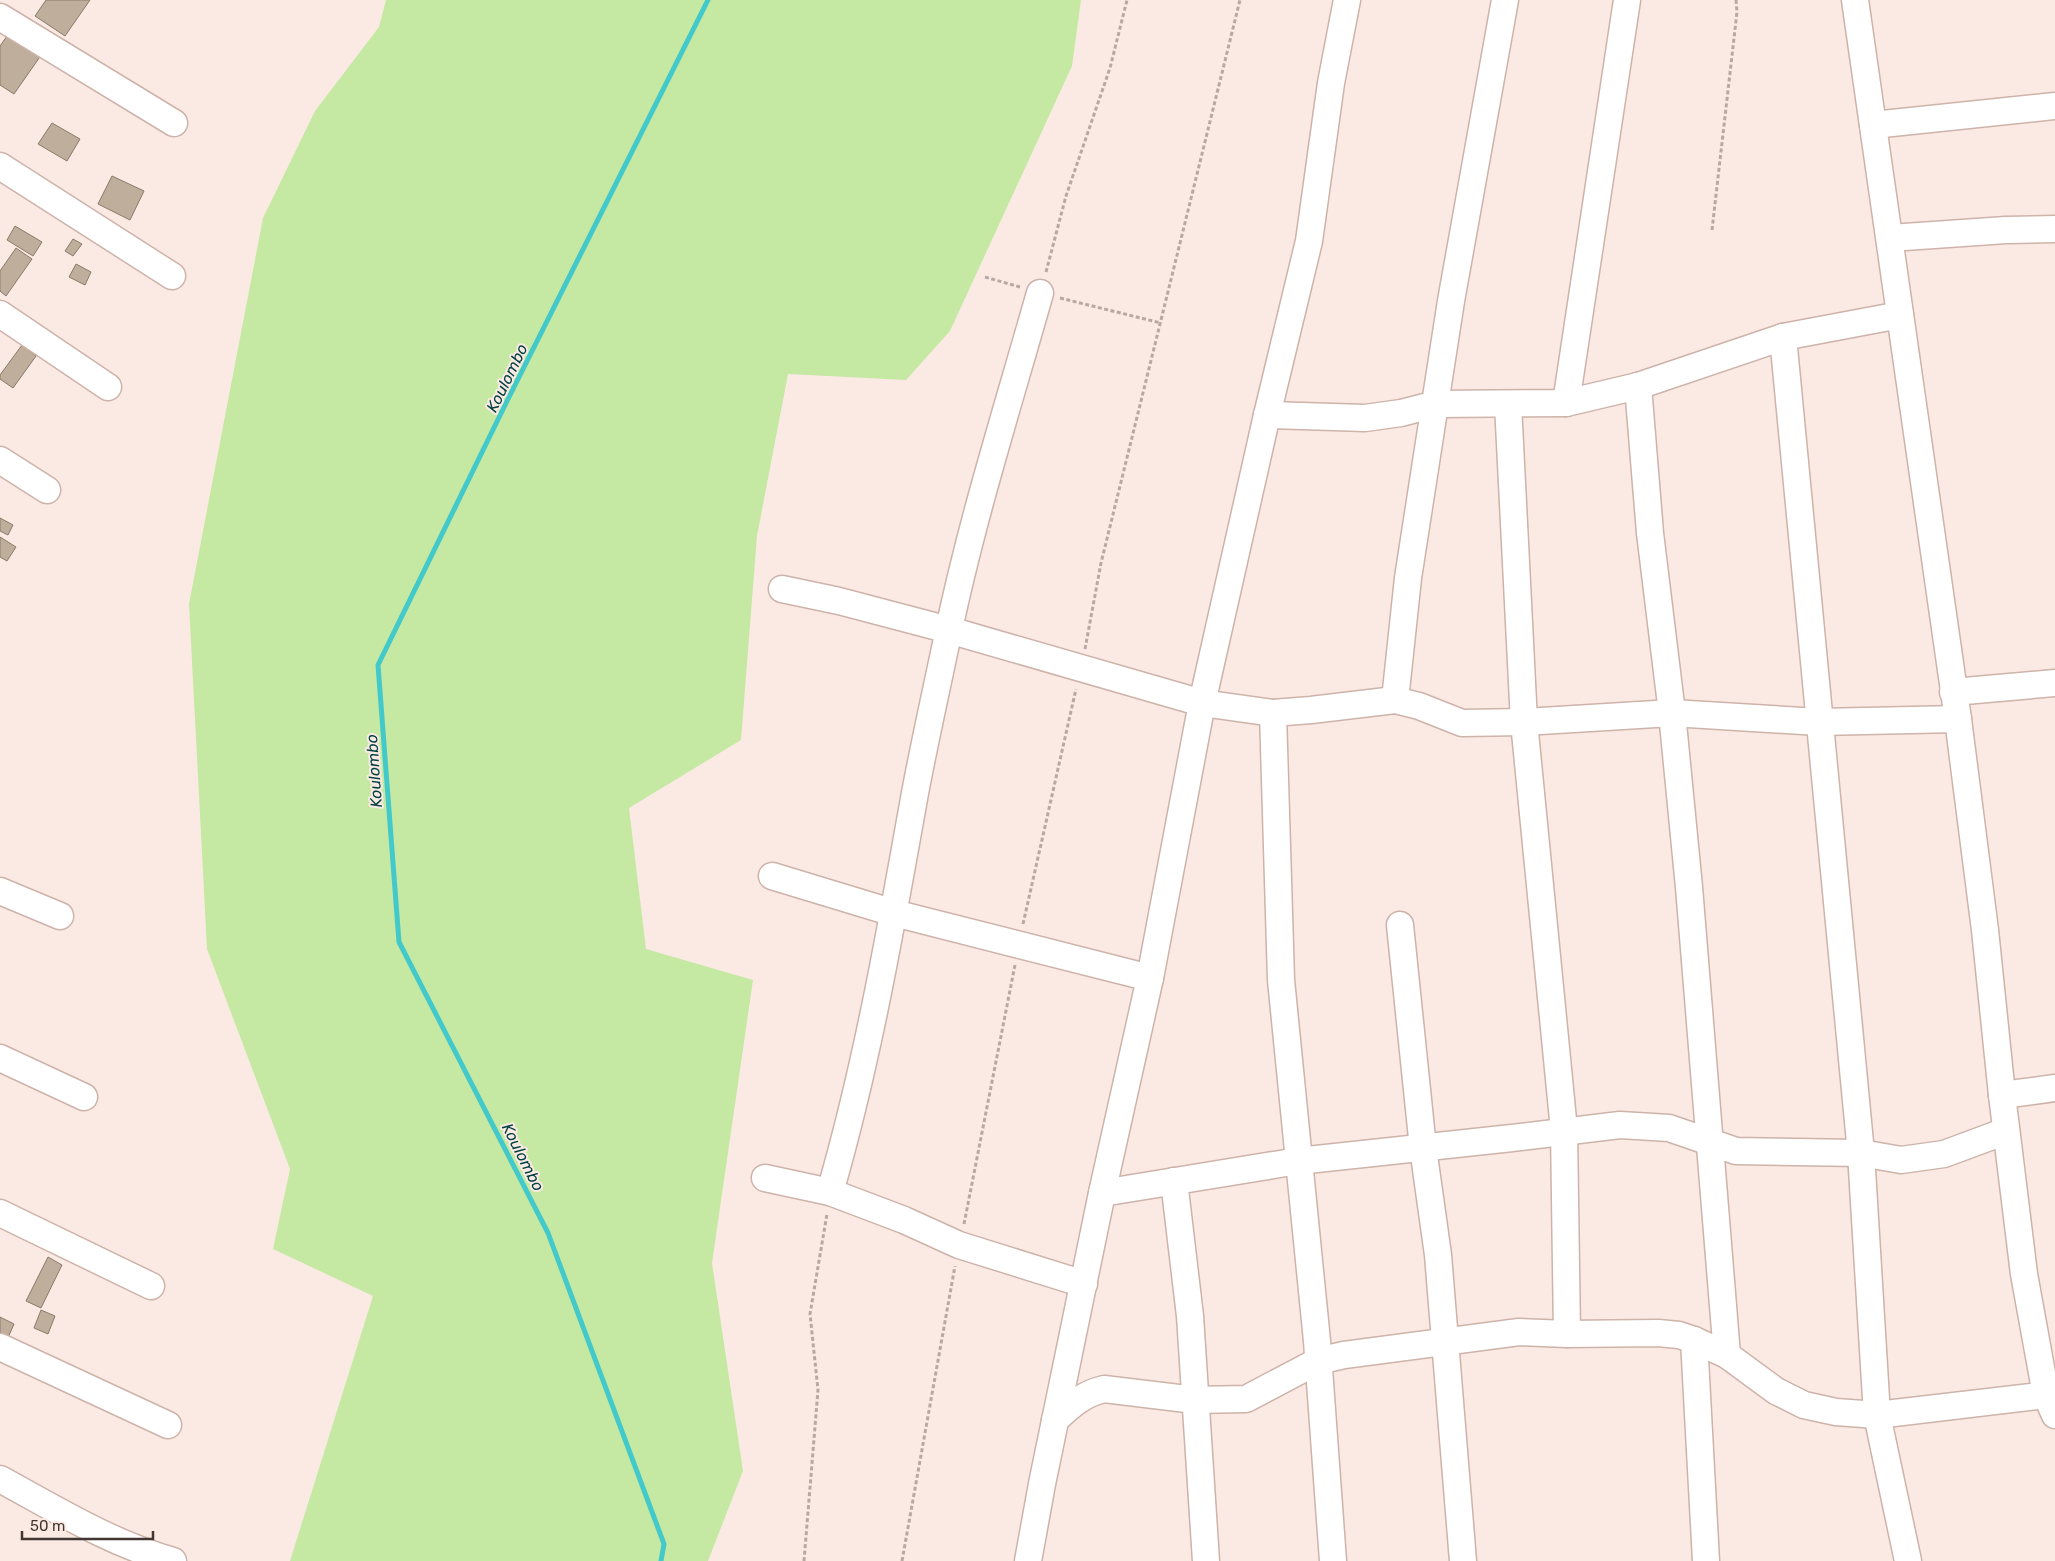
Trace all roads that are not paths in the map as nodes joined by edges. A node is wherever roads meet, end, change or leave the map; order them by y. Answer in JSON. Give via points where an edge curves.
{"nodes":[{"id":1,"x":1347,"y":0,"type":"edge"},
{"id":2,"x":1505,"y":0,"type":"edge"},
{"id":3,"x":1627,"y":0,"type":"edge"},
{"id":4,"x":1855,"y":0,"type":"edge"},
{"id":5,"x":0,"y":16,"type":"edge"},
{"id":6,"x":2055,"y":106,"type":"edge"},
{"id":7,"x":174,"y":124,"type":"dead end"},
{"id":8,"x":1873,"y":125,"type":"junction"},
{"id":9,"x":0,"y":166,"type":"edge"},
{"id":10,"x":2055,"y":229,"type":"edge"},
{"id":11,"x":1890,"y":238,"type":"junction"},
{"id":12,"x":172,"y":276,"type":"dead end"},
{"id":13,"x":1040,"y":293,"type":"road end"},
{"id":14,"x":0,"y":314,"type":"edge"},
{"id":15,"x":1900,"y":315,"type":"junction"},
{"id":16,"x":1783,"y":337,"type":"junction"},
{"id":17,"x":1638,"y":386,"type":"junction"},
{"id":18,"x":108,"y":387,"type":"dead end"},
{"id":19,"x":1566,"y":403,"type":"junction"},
{"id":20,"x":1436,"y":404,"type":"junction"},
{"id":21,"x":1508,"y":404,"type":"junction"},
{"id":22,"x":1267,"y":415,"type":"junction"},
{"id":23,"x":0,"y":460,"type":"edge"},
{"id":24,"x":48,"y":490,"type":"dead end"},
{"id":25,"x":782,"y":589,"type":"dead end"},
{"id":26,"x":949,"y":630,"type":"junction"},
{"id":27,"x":2055,"y":683,"type":"edge"},
{"id":28,"x":1953,"y":692,"type":"junction"},
{"id":29,"x":1395,"y":700,"type":"junction"},
{"id":30,"x":1202,"y":703,"type":"junction"},
{"id":31,"x":1273,"y":713,"type":"junction"},
{"id":32,"x":1672,"y":713,"type":"junction"},
{"id":33,"x":1958,"y":719,"type":"junction"},
{"id":34,"x":1524,"y":722,"type":"junction"},
{"id":35,"x":1819,"y":722,"type":"junction"},
{"id":36,"x":772,"y":876,"type":"dead end"},
{"id":37,"x":0,"y":891,"type":"edge"},
{"id":38,"x":894,"y":913,"type":"junction"},
{"id":39,"x":60,"y":916,"type":"dead end"},
{"id":40,"x":1400,"y":926,"type":"dead end"},
{"id":41,"x":1150,"y":978,"type":"junction"},
{"id":42,"x":0,"y":1058,"type":"edge"},
{"id":43,"x":2055,"y":1088,"type":"edge"},
{"id":44,"x":2002,"y":1095,"type":"junction"},
{"id":45,"x":84,"y":1097,"type":"dead end"},
{"id":46,"x":1564,"y":1130,"type":"junction"},
{"id":47,"x":2006,"y":1131,"type":"junction"},
{"id":48,"x":1710,"y":1142,"type":"junction"},
{"id":49,"x":1423,"y":1148,"type":"junction"},
{"id":50,"x":1861,"y":1153,"type":"junction"},
{"id":51,"x":1298,"y":1161,"type":"junction"},
{"id":52,"x":765,"y":1178,"type":"dead end"},
{"id":53,"x":1174,"y":1181,"type":"junction"},
{"id":54,"x":830,"y":1192,"type":"junction"},
{"id":55,"x":1102,"y":1193,"type":"junction"},
{"id":56,"x":0,"y":1213,"type":"edge"},
{"id":57,"x":1084,"y":1284,"type":"junction"},
{"id":58,"x":151,"y":1286,"type":"dead end"},
{"id":59,"x":1567,"y":1334,"type":"junction"},
{"id":60,"x":1694,"y":1340,"type":"junction"},
{"id":61,"x":1445,"y":1342,"type":"junction"},
{"id":62,"x":0,"y":1347,"type":"edge"},
{"id":63,"x":1727,"y":1355,"type":"junction"},
{"id":64,"x":1318,"y":1361,"type":"junction"},
{"id":65,"x":1196,"y":1400,"type":"junction"},
{"id":66,"x":2052,"y":1402,"type":"edge"},
{"id":67,"x":1877,"y":1415,"type":"junction"},
{"id":68,"x":1055,"y":1420,"type":"junction"},
{"id":69,"x":168,"y":1425,"type":"dead end"},
{"id":70,"x":0,"y":1479,"type":"edge"},
{"id":71,"x":173,"y":1561,"type":"edge"},
{"id":72,"x":1028,"y":1561,"type":"edge"},
{"id":73,"x":1206,"y":1561,"type":"edge"},
{"id":74,"x":1333,"y":1561,"type":"edge"},
{"id":75,"x":1463,"y":1561,"type":"edge"},
{"id":76,"x":1706,"y":1561,"type":"edge"},
{"id":77,"x":1908,"y":1561,"type":"edge"}],
"edges":[{"from":1,"to":22,"type":"street","via":[[1331,83],[1309,241]]},
{"from":2,"to":20,"type":"street","via":[[1451,301]]},
{"from":3,"to":19,"type":"street"},
{"from":4,"to":8,"type":"street"},
{"from":5,"to":7,"type":"street"},
{"from":6,"to":8,"type":"street"},
{"from":8,"to":11,"type":"street"},
{"from":9,"to":12,"type":"street"},
{"from":10,"to":11,"type":"street"},
{"from":11,"to":15,"type":"street"},
{"from":13,"to":26,"type":"street","via":[[989,472]]},
{"from":14,"to":18,"type":"street"},
{"from":15,"to":16,"type":"street"},
{"from":15,"to":28,"type":"street"},
{"from":16,"to":17,"type":"street"},
{"from":16,"to":35,"type":"street"},
{"from":17,"to":19,"type":"street"},
{"from":17,"to":32,"type":"street","via":[[1650,533]]},
{"from":19,"to":21,"type":"street"},
{"from":20,"to":21,"type":"street"},
{"from":20,"to":22,"type":"street","via":[[1366,418]]},
{"from":20,"to":29,"type":"street","via":[[1408,578]]},
{"from":21,"to":34,"type":"street"},
{"from":22,"to":30,"type":"street"},
{"from":23,"to":24,"type":"street"},
{"from":25,"to":26,"type":"street"},
{"from":26,"to":30,"type":"street"},
{"from":26,"to":38,"type":"street"},
{"from":27,"to":28,"type":"street"},
{"from":28,"to":33,"type":"street"},
{"from":29,"to":31,"type":"street"},
{"from":29,"to":34,"type":"street","via":[[1462,723]]},
{"from":30,"to":31,"type":"street"},
{"from":30,"to":41,"type":"street"},
{"from":31,"to":51,"type":"street","via":[[1281,980]]},
{"from":32,"to":34,"type":"street"},
{"from":32,"to":35,"type":"street"},
{"from":32,"to":48,"type":"street"},
{"from":33,"to":35,"type":"street"},
{"from":33,"to":44,"type":"street"},
{"from":34,"to":46,"type":"street"},
{"from":35,"to":50,"type":"street"},
{"from":36,"to":38,"type":"street"},
{"from":37,"to":39,"type":"street"},
{"from":38,"to":41,"type":"street"},
{"from":38,"to":54,"type":"street","via":[[853,1108]]},
{"from":40,"to":49,"type":"street"},
{"from":41,"to":55,"type":"street"},
{"from":42,"to":45,"type":"street"},
{"from":43,"to":44,"type":"street"},
{"from":44,"to":47,"type":"street"},
{"from":46,"to":48,"type":"street","via":[[1620,1125],[1669,1128]]},
{"from":46,"to":49,"type":"street"},
{"from":46,"to":59,"type":"street"},
{"from":47,"to":50,"type":"street","via":[[1944,1154],[1901,1160]]},
{"from":47,"to":66,"type":"street","via":[[2024,1274]]},
{"from":48,"to":50,"type":"street","via":[[1736,1151]]},
{"from":48,"to":63,"type":"street"},
{"from":49,"to":51,"type":"street"},
{"from":49,"to":61,"type":"street","via":[[1438,1255]]},
{"from":50,"to":67,"type":"street"},
{"from":51,"to":53,"type":"street"},
{"from":51,"to":64,"type":"street"},
{"from":52,"to":54,"type":"street"},
{"from":53,"to":55,"type":"street"},
{"from":53,"to":65,"type":"street"},
{"from":54,"to":57,"type":"street","via":[[960,1245]]},
{"from":55,"to":57,"type":"street"},
{"from":56,"to":58,"type":"street"},
{"from":57,"to":68,"type":"street"},
{"from":59,"to":60,"type":"street","via":[[1658,1333]]},
{"from":59,"to":61,"type":"street","via":[[1519,1332]]},
{"from":60,"to":63,"type":"street"},
{"from":60,"to":76,"type":"street"},
{"from":61,"to":64,"type":"street"},
{"from":61,"to":75,"type":"street"},
{"from":62,"to":69,"type":"street"},
{"from":63,"to":67,"type":"street","via":[[1776,1391],[1804,1405],[1836,1412]]},
{"from":64,"to":65,"type":"street","via":[[1246,1399]]},
{"from":64,"to":74,"type":"street"},
{"from":65,"to":68,"type":"street","via":[[1104,1389],[1075,1400]]},
{"from":65,"to":73,"type":"street"},
{"from":66,"to":67,"type":"street"},
{"from":67,"to":77,"type":"street"},
{"from":68,"to":72,"type":"street"},
{"from":70,"to":71,"type":"street","via":[[101,1535]]}]}
